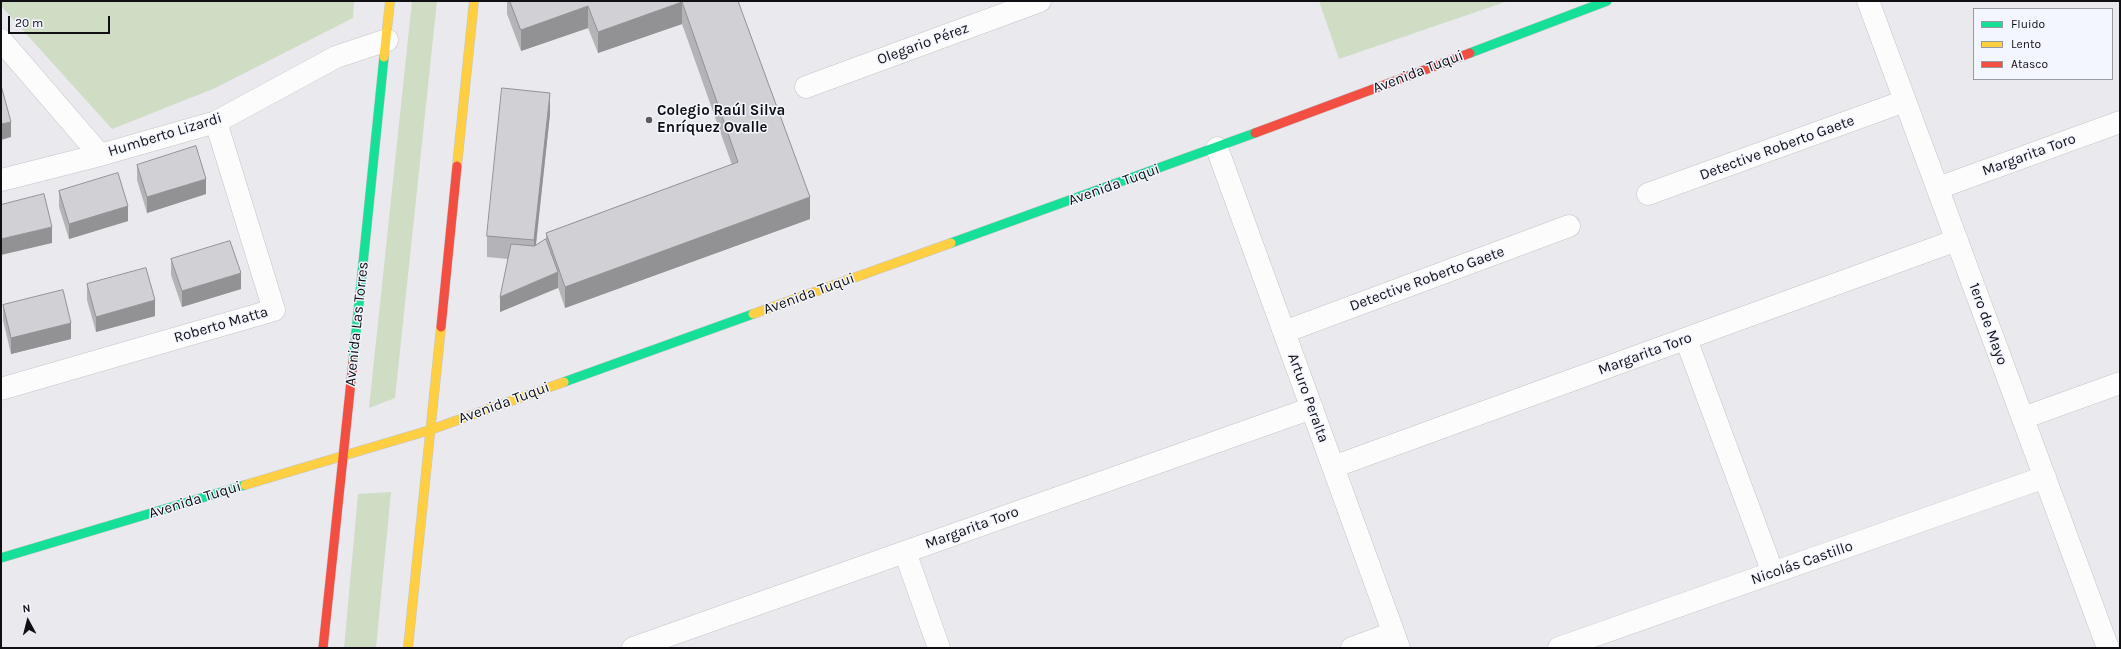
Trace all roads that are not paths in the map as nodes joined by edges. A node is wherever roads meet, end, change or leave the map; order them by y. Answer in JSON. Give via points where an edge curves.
{"nodes":[{"id":1,"x":390,"y":1,"type":"edge"},
{"id":2,"x":474,"y":1,"type":"edge"},
{"id":3,"x":1040,"y":1,"type":"edge"},
{"id":4,"x":1608,"y":1,"type":"edge"},
{"id":5,"x":1868,"y":1,"type":"edge"},
{"id":6,"x":1,"y":40,"type":"edge"},
{"id":7,"x":386,"y":40,"type":"junction"},
{"id":8,"x":806,"y":87,"type":"dead end"},
{"id":9,"x":1905,"y":101,"type":"junction"},
{"id":10,"x":216,"y":122,"type":"junction"},
{"id":11,"x":2120,"y":122,"type":"edge"},
{"id":12,"x":1218,"y":148,"type":"junction"},
{"id":13,"x":100,"y":155,"type":"junction"},
{"id":14,"x":1,"y":180,"type":"edge"},
{"id":15,"x":1938,"y":188,"type":"junction"},
{"id":16,"x":1648,"y":194,"type":"dead end"},
{"id":17,"x":1569,"y":226,"type":"dead end"},
{"id":18,"x":1957,"y":240,"type":"junction"},
{"id":19,"x":1284,"y":332,"type":"junction"},
{"id":20,"x":1686,"y":339,"type":"junction"},
{"id":21,"x":2120,"y":383,"type":"edge"},
{"id":22,"x":1,"y":389,"type":"edge"},
{"id":23,"x":1312,"y":408,"type":"junction"},
{"id":24,"x":2023,"y":418,"type":"junction"},
{"id":25,"x":430,"y":430,"type":"junction"},
{"id":26,"x":343,"y":456,"type":"junction"},
{"id":27,"x":1333,"y":467,"type":"junction"},
{"id":28,"x":2045,"y":477,"type":"junction"},
{"id":29,"x":905,"y":552,"type":"junction"},
{"id":30,"x":1,"y":558,"type":"edge"},
{"id":31,"x":1773,"y":573,"type":"junction"},
{"id":32,"x":1396,"y":640,"type":"edge"},
{"id":33,"x":323,"y":648,"type":"edge"},
{"id":34,"x":408,"y":648,"type":"edge"},
{"id":35,"x":633,"y":648,"type":"edge"},
{"id":36,"x":940,"y":648,"type":"edge"},
{"id":37,"x":1352,"y":648,"type":"edge"},
{"id":38,"x":1559,"y":648,"type":"edge"},
{"id":39,"x":2108,"y":648,"type":"edge"}],
"edges":[{"from":1,"to":7,"type":"street","name":"Avenida Las Torres"},
{"from":2,"to":25,"type":"street"},
{"from":3,"to":8,"type":"street","name":"Olegario Pérez"},
{"from":4,"to":12,"type":"street","name":"Avenida Tuqui"},
{"from":5,"to":9,"type":"street","name":"1ero de Mayo"},
{"from":6,"to":13,"type":"street"},
{"from":7,"to":10,"type":"street","name":"Humberto Lizardi","via":[[336,58]]},
{"from":7,"to":26,"type":"street","name":"Avenida Las Torres"},
{"from":9,"to":15,"type":"street","name":"1ero de Mayo"},
{"from":9,"to":16,"type":"street","name":"Detective Roberto Gaete"},
{"from":10,"to":13,"type":"street","name":"Humberto Lizardi"},
{"from":10,"to":22,"type":"street","name":"Roberto Matta","via":[[274,310]]},
{"from":11,"to":15,"type":"street","name":"Margarita Toro"},
{"from":12,"to":19,"type":"street","name":"Arturo Peralta"},
{"from":12,"to":25,"type":"street","name":"Avenida Tuqui"},
{"from":13,"to":14,"type":"street","name":"Humberto Lizardi"},
{"from":15,"to":18,"type":"street","name":"1ero de Mayo"},
{"from":17,"to":19,"type":"street","name":"Detective Roberto Gaete"},
{"from":18,"to":20,"type":"street","name":"Margarita Toro"},
{"from":18,"to":24,"type":"street","name":"1ero de Mayo"},
{"from":19,"to":23,"type":"street","name":"Arturo Peralta"},
{"from":20,"to":27,"type":"street","name":"Margarita Toro"},
{"from":20,"to":31,"type":"street"},
{"from":21,"to":24,"type":"street"},
{"from":23,"to":27,"type":"street","name":"Arturo Peralta"},
{"from":23,"to":29,"type":"street","name":"Margarita Toro"},
{"from":24,"to":28,"type":"street","name":"1ero de Mayo"},
{"from":25,"to":26,"type":"street","name":"Avenida Tuqui"},
{"from":25,"to":34,"type":"street"},
{"from":26,"to":30,"type":"street","name":"Avenida Tuqui"},
{"from":26,"to":33,"type":"street","name":"Avenida Las Torres"},
{"from":27,"to":32,"type":"street","name":"Arturo Peralta"},
{"from":28,"to":31,"type":"street","name":"Nicolás Castillo"},
{"from":28,"to":39,"type":"street","name":"1ero de Mayo"},
{"from":29,"to":35,"type":"street","name":"Margarita Toro"},
{"from":29,"to":36,"type":"street"},
{"from":31,"to":38,"type":"street","name":"Nicolás Castillo"},
{"from":32,"to":37,"type":"street"}]}
